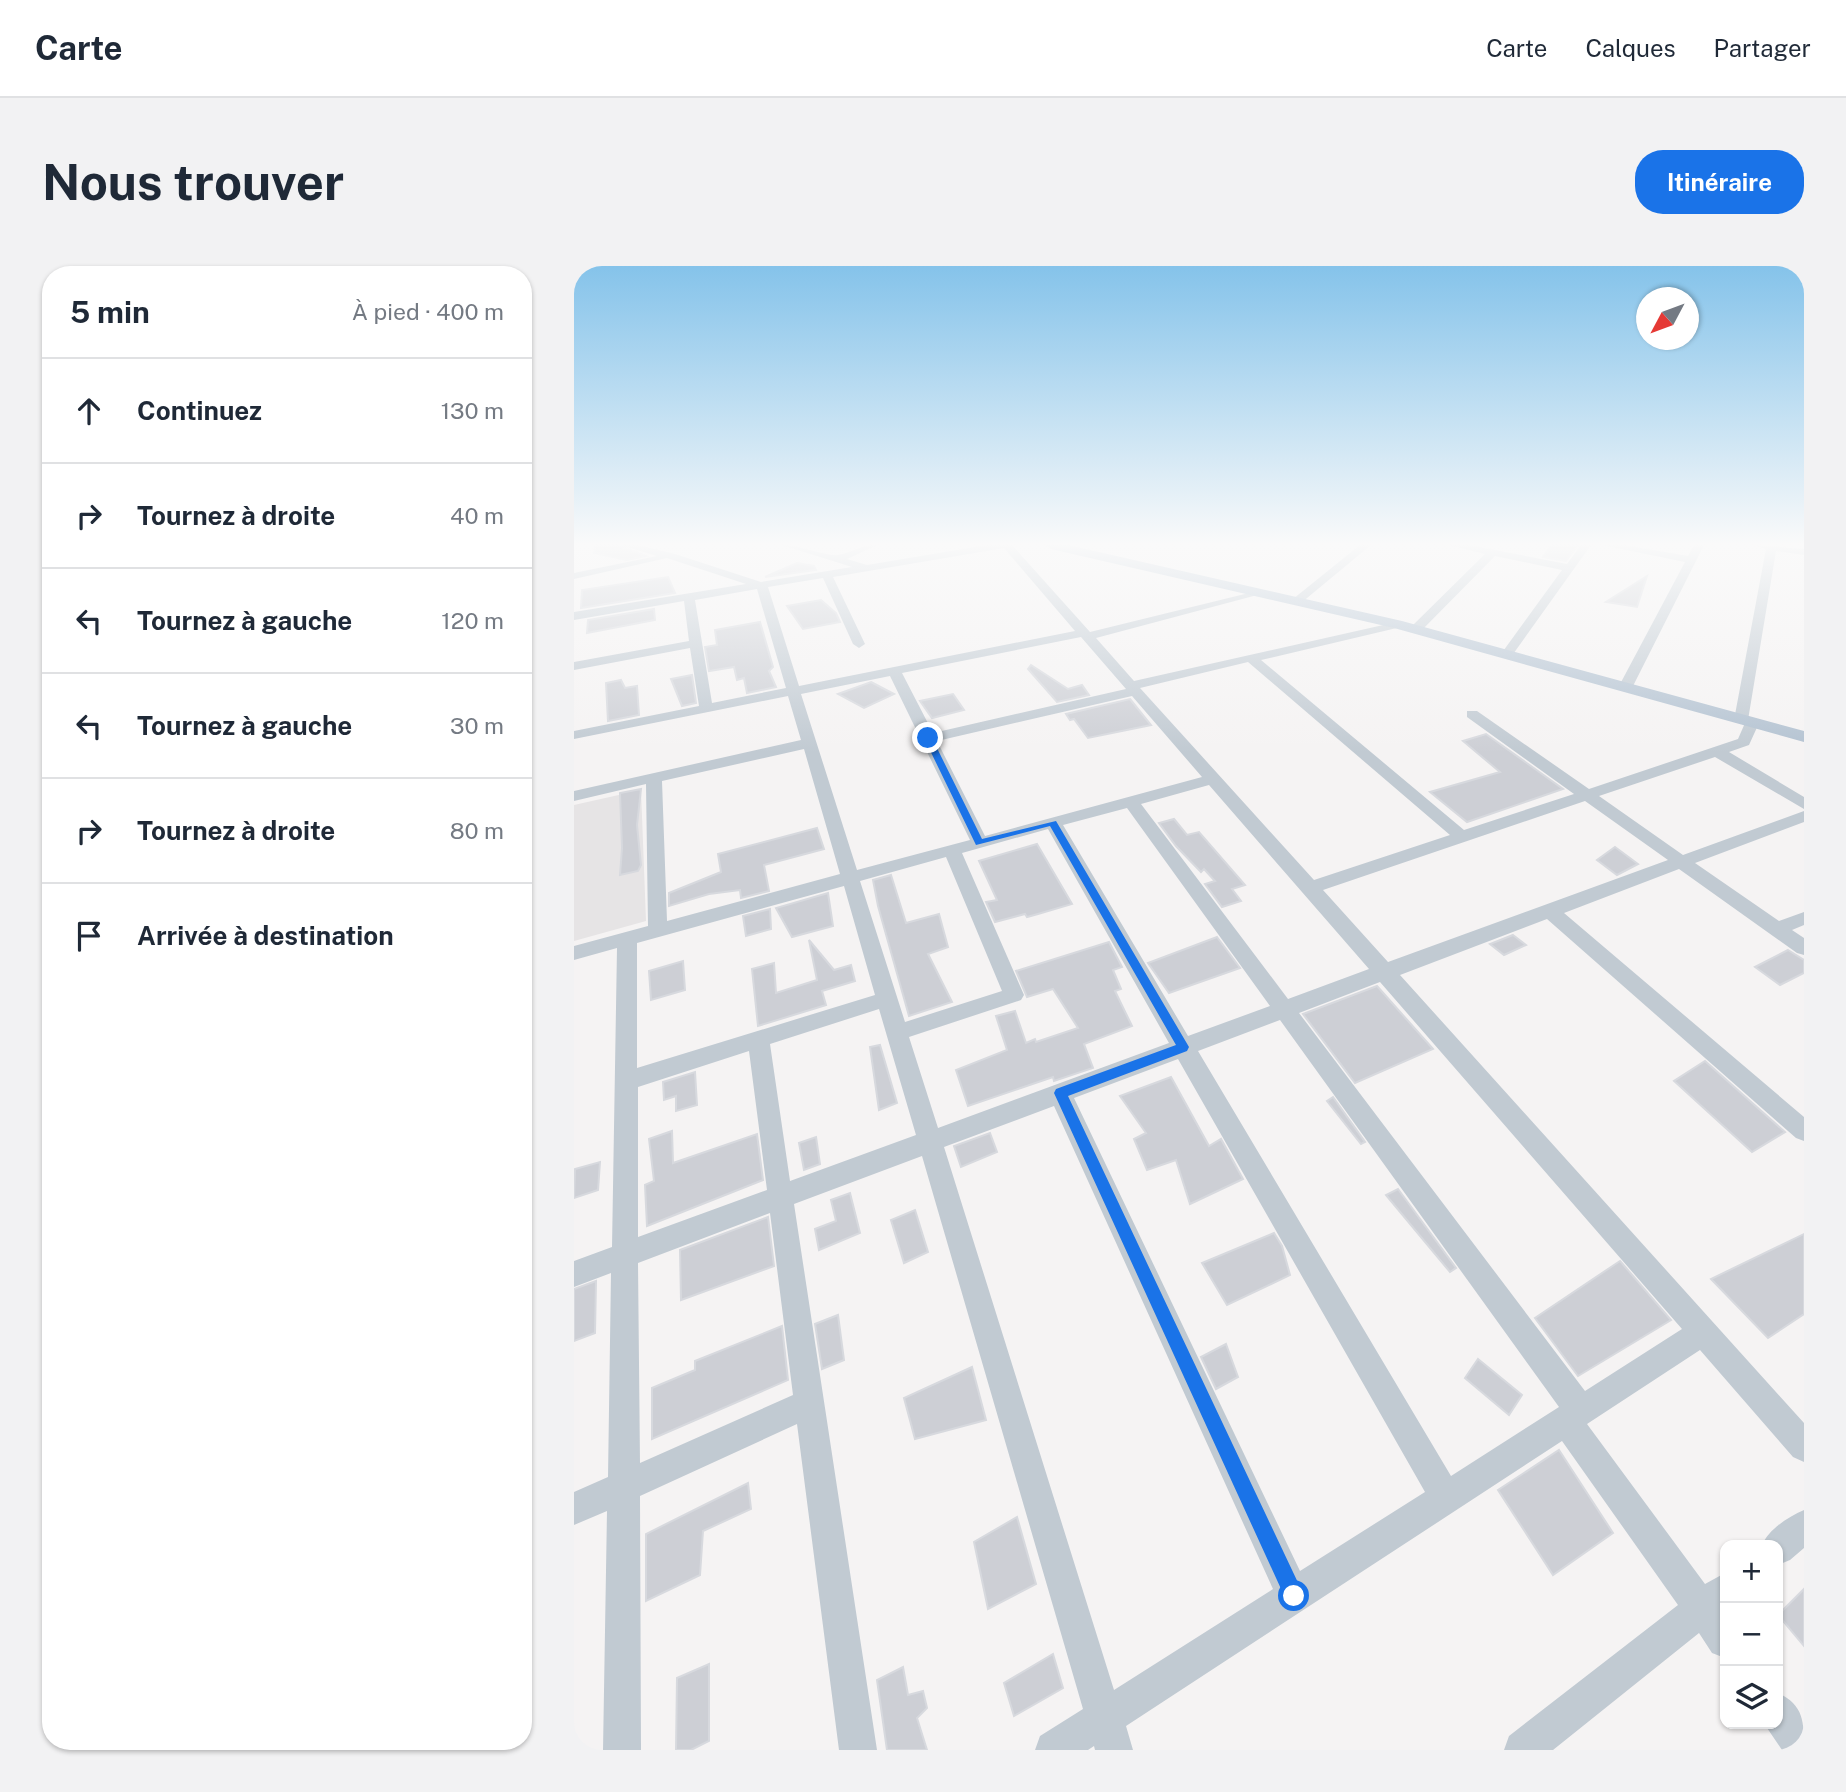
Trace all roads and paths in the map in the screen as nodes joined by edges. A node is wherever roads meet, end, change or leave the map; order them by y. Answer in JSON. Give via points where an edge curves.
{"nodes":[{"id":1,"x":692,"y":614,"type":"edge"},
{"id":2,"x":770,"y":614,"type":"edge"},
{"id":3,"x":845,"y":614,"type":"edge"},
{"id":4,"x":1067,"y":614,"type":"edge"},
{"id":5,"x":1168,"y":614,"type":"edge"},
{"id":6,"x":1354,"y":614,"type":"edge"},
{"id":7,"x":1431,"y":614,"type":"edge"},
{"id":8,"x":1536,"y":614,"type":"edge"},
{"id":9,"x":1663,"y":614,"type":"edge"},
{"id":10,"x":1758,"y":614,"type":"edge"},
{"id":11,"x":1396,"y":624,"type":"junction"},
{"id":12,"x":1416,"y":629,"type":"junction"},
{"id":13,"x":1085,"y":635,"type":"junction"},
{"id":14,"x":696,"y":643,"type":"junction"},
{"id":15,"x":859,"y":644,"type":"dead end"},
{"id":16,"x":1507,"y":654,"type":"junction"},
{"id":17,"x":1252,"y":659,"type":"junction"},
{"id":18,"x":574,"y":666,"type":"edge"},
{"id":19,"x":894,"y":670,"type":"junction"},
{"id":20,"x":1626,"y":687,"type":"junction"},
{"id":21,"x":1133,"y":689,"type":"junction"},
{"id":22,"x":793,"y":690,"type":"junction"},
{"id":23,"x":706,"y":708,"type":"junction"},
{"id":24,"x":1472,"y":714,"type":"dead end"},
{"id":25,"x":1746,"y":721,"type":"junction"},
{"id":26,"x":574,"y":735,"type":"edge"},
{"id":27,"x":1804,"y":737,"type":"edge"},
{"id":28,"x":928,"y":738,"type":"junction"},
{"id":29,"x":810,"y":743,"type":"junction"},
{"id":30,"x":1716,"y":751,"type":"junction"},
{"id":31,"x":654,"y":778,"type":"junction"},
{"id":32,"x":1213,"y":779,"type":"junction"},
{"id":33,"x":1586,"y":795,"type":"junction"},
{"id":34,"x":574,"y":796,"type":"edge"},
{"id":35,"x":1131,"y":802,"type":"junction"},
{"id":36,"x":1804,"y":804,"type":"edge"},
{"id":37,"x":1804,"y":816,"type":"edge"},
{"id":38,"x":1052,"y":823,"type":"junction"},
{"id":39,"x":1462,"y":837,"type":"junction"},
{"id":40,"x":979,"y":843,"type":"junction"},
{"id":41,"x":952,"y":850,"type":"junction"},
{"id":42,"x":1682,"y":862,"type":"junction"},
{"id":43,"x":850,"y":878,"type":"junction"},
{"id":44,"x":1310,"y":888,"type":"junction"},
{"id":45,"x":1550,"y":911,"type":"junction"},
{"id":46,"x":1804,"y":918,"type":"edge"},
{"id":47,"x":1777,"y":929,"type":"junction"},
{"id":48,"x":658,"y":930,"type":"junction"},
{"id":49,"x":627,"y":939,"type":"junction"},
{"id":50,"x":1804,"y":948,"type":"edge"},
{"id":51,"x":574,"y":953,"type":"edge"},
{"id":52,"x":1384,"y":972,"type":"junction"},
{"id":53,"x":887,"y":999,"type":"junction"},
{"id":54,"x":1284,"y":1010,"type":"junction"},
{"id":55,"x":897,"y":1033,"type":"junction"},
{"id":56,"x":758,"y":1040,"type":"junction"},
{"id":57,"x":1183,"y":1047,"type":"junction"},
{"id":58,"x":626,"y":1081,"type":"junction"},
{"id":59,"x":1060,"y":1093,"type":"junction"},
{"id":60,"x":1804,"y":1131,"type":"edge"},
{"id":61,"x":930,"y":1142,"type":"junction"},
{"id":62,"x":780,"y":1198,"type":"junction"},
{"id":63,"x":625,"y":1255,"type":"junction"},
{"id":64,"x":574,"y":1274,"type":"edge"},
{"id":65,"x":1703,"y":1332,"type":"junction"},
{"id":66,"x":809,"y":1403,"type":"junction"},
{"id":67,"x":1573,"y":1416,"type":"junction"},
{"id":68,"x":1804,"y":1446,"type":"edge"},
{"id":69,"x":624,"y":1487,"type":"junction"},
{"id":70,"x":1446,"y":1498,"type":"junction"},
{"id":71,"x":574,"y":1509,"type":"edge"},
{"id":72,"x":1804,"y":1527,"type":"edge"},
{"id":73,"x":1783,"y":1544,"type":"edge"},
{"id":74,"x":1294,"y":1596,"type":"junction"},
{"id":75,"x":1714,"y":1599,"type":"edge"},
{"id":76,"x":1720,"y":1621,"type":"edge"},
{"id":77,"x":1104,"y":1718,"type":"junction"},
{"id":78,"x":1783,"y":1719,"type":"edge"},
{"id":79,"x":1804,"y":1748,"type":"edge"},
{"id":80,"x":622,"y":1750,"type":"edge"},
{"id":81,"x":858,"y":1750,"type":"edge"},
{"id":82,"x":1054,"y":1750,"type":"edge"},
{"id":83,"x":1114,"y":1750,"type":"edge"},
{"id":84,"x":1523,"y":1750,"type":"edge"}],
"edges":[{"from":1,"to":14,"type":"street"},
{"from":2,"to":22,"type":"street"},
{"from":3,"to":15,"type":"street"},
{"from":4,"to":13,"type":"street"},
{"from":5,"to":13,"type":"street"},
{"from":6,"to":11,"type":"main road"},
{"from":7,"to":12,"type":"street"},
{"from":8,"to":16,"type":"street"},
{"from":9,"to":20,"type":"street"},
{"from":10,"to":25,"type":"street"},
{"from":11,"to":12,"type":"main road"},
{"from":11,"to":17,"type":"street"},
{"from":12,"to":16,"type":"main road"},
{"from":13,"to":19,"type":"street"},
{"from":13,"to":21,"type":"street"},
{"from":14,"to":18,"type":"street"},
{"from":14,"to":23,"type":"street"},
{"from":16,"to":20,"type":"main road"},
{"from":17,"to":21,"type":"street"},
{"from":17,"to":39,"type":"street"},
{"from":19,"to":22,"type":"street"},
{"from":19,"to":28,"type":"street"},
{"from":20,"to":25,"type":"main road"},
{"from":21,"to":28,"type":"street"},
{"from":21,"to":32,"type":"street"},
{"from":22,"to":23,"type":"street"},
{"from":22,"to":29,"type":"street"},
{"from":23,"to":26,"type":"street"},
{"from":24,"to":33,"type":"street"},
{"from":25,"to":27,"type":"main road"},
{"from":25,"to":30,"type":"street","via":[[1744,742]]},
{"from":28,"to":40,"type":"street"},
{"from":29,"to":31,"type":"street"},
{"from":29,"to":43,"type":"street"},
{"from":30,"to":33,"type":"street"},
{"from":30,"to":36,"type":"street"},
{"from":31,"to":34,"type":"street"},
{"from":31,"to":48,"type":"street"},
{"from":32,"to":35,"type":"street"},
{"from":32,"to":44,"type":"street"},
{"from":33,"to":39,"type":"street"},
{"from":33,"to":42,"type":"street"},
{"from":35,"to":38,"type":"street"},
{"from":35,"to":54,"type":"street"},
{"from":37,"to":42,"type":"street"},
{"from":38,"to":40,"type":"street"},
{"from":38,"to":57,"type":"street"},
{"from":39,"to":44,"type":"street"},
{"from":40,"to":41,"type":"street"},
{"from":41,"to":43,"type":"street"},
{"from":41,"to":55,"type":"street","via":[[1014,995]]},
{"from":42,"to":45,"type":"street"},
{"from":42,"to":47,"type":"street"},
{"from":43,"to":48,"type":"street"},
{"from":43,"to":53,"type":"street"},
{"from":44,"to":52,"type":"street"},
{"from":45,"to":52,"type":"street"},
{"from":45,"to":60,"type":"street"},
{"from":46,"to":47,"type":"street"},
{"from":47,"to":50,"type":"street"},
{"from":48,"to":49,"type":"street"},
{"from":49,"to":51,"type":"street"},
{"from":49,"to":58,"type":"street"},
{"from":52,"to":54,"type":"street"},
{"from":52,"to":65,"type":"street"},
{"from":53,"to":55,"type":"street"},
{"from":53,"to":56,"type":"street"},
{"from":54,"to":57,"type":"street"},
{"from":54,"to":67,"type":"street"},
{"from":55,"to":61,"type":"street"},
{"from":56,"to":58,"type":"street"},
{"from":56,"to":62,"type":"street"},
{"from":57,"to":59,"type":"street"},
{"from":57,"to":70,"type":"street"},
{"from":58,"to":63,"type":"street"},
{"from":59,"to":61,"type":"street"},
{"from":59,"to":74,"type":"street"},
{"from":61,"to":62,"type":"street"},
{"from":61,"to":77,"type":"street"},
{"from":62,"to":63,"type":"street"},
{"from":62,"to":66,"type":"street"},
{"from":63,"to":64,"type":"street"},
{"from":63,"to":69,"type":"street"},
{"from":65,"to":67,"type":"street"},
{"from":65,"to":68,"type":"street"},
{"from":66,"to":69,"type":"street"},
{"from":66,"to":81,"type":"street"},
{"from":67,"to":70,"type":"street"},
{"from":67,"to":75,"type":"street"},
{"from":69,"to":71,"type":"street"},
{"from":69,"to":80,"type":"street"},
{"from":70,"to":74,"type":"street"},
{"from":72,"to":73,"type":"street"},
{"from":74,"to":77,"type":"street"},
{"from":75,"to":76,"type":"street"},
{"from":75,"to":84,"type":"street"},
{"from":77,"to":82,"type":"street"},
{"from":77,"to":83,"type":"street"},
{"from":78,"to":79,"type":"street"}]}
